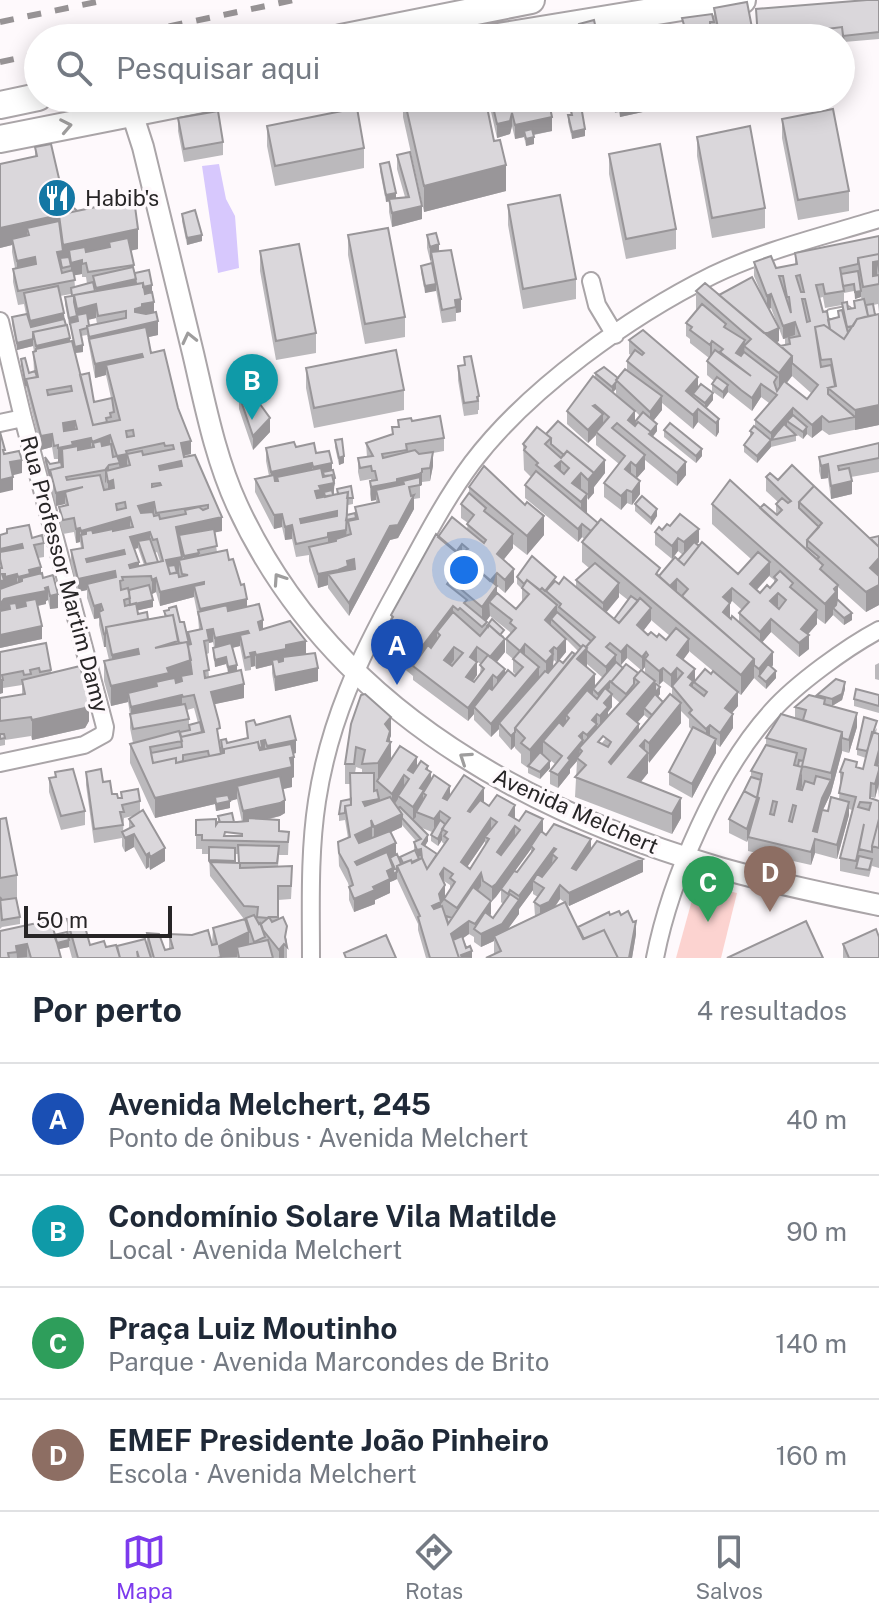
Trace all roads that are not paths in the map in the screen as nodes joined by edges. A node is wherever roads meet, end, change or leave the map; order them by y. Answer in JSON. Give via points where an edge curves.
{"nodes":[{"id":1,"x":531,"y":0,"type":"edge"},
{"id":2,"x":742,"y":0,"type":"edge"},
{"id":3,"x":411,"y":24,"type":"edge"},
{"id":4,"x":578,"y":24,"type":"edge"},
{"id":5,"x":24,"y":100,"type":"edge"},
{"id":6,"x":0,"y":105,"type":"edge"},
{"id":7,"x":102,"y":112,"type":"edge"},
{"id":8,"x":128,"y":112,"type":"edge"},
{"id":9,"x":0,"y":139,"type":"edge"},
{"id":10,"x":879,"y":219,"type":"edge"},
{"id":11,"x":591,"y":281,"type":"dead end"},
{"id":12,"x":855,"y":310,"type":"edge"},
{"id":13,"x":831,"y":314,"type":"edge"},
{"id":14,"x":0,"y":321,"type":"edge"},
{"id":15,"x":615,"y":335,"type":"junction"},
{"id":16,"x":23,"y":418,"type":"junction"},
{"id":17,"x":0,"y":423,"type":"edge"},
{"id":18,"x":879,"y":630,"type":"edge"},
{"id":19,"x":353,"y":672,"type":"junction"},
{"id":20,"x":0,"y":763,"type":"edge"},
{"id":21,"x":686,"y":857,"type":"junction"},
{"id":22,"x":879,"y":905,"type":"edge"},
{"id":23,"x":311,"y":958,"type":"edge"},
{"id":24,"x":655,"y":958,"type":"edge"}],
"edges":[{"from":1,"to":3,"type":"highway"},
{"from":2,"to":4,"type":"highway"},
{"from":5,"to":6,"type":"highway"},
{"from":9,"to":7,"type":"highway","one_way":true},
{"from":19,"to":8,"type":"street","name":"Avenida Melchert","one_way":true,"via":[[291,598],[236,502],[216,451],[143,147]]},
{"from":10,"to":15,"type":"street","via":[[713,275]]},
{"from":11,"to":15,"type":"street","via":[[597,305]]},
{"from":12,"to":13,"type":"lane"},
{"from":14,"to":16,"type":"street","name":"Rua Professor Martim Damy"},
{"from":15,"to":19,"type":"street","via":[[523,407],[473,461]]},
{"from":16,"to":17,"type":"street"},
{"from":16,"to":20,"type":"street","name":"Rua Professor Martim Damy","via":[[104,715],[104,734],[84,745]]},
{"from":18,"to":21,"type":"street","via":[[811,676],[772,711],[737,757]]},
{"from":21,"to":19,"type":"street","name":"Avenida Melchert","one_way":true,"via":[[581,817],[486,772],[426,732]]},
{"from":19,"to":23,"type":"street","via":[[317,801],[310,865]]},
{"from":21,"to":22,"type":"street","name":"Avenida Melchert"},
{"from":21,"to":24,"type":"street"}]}
